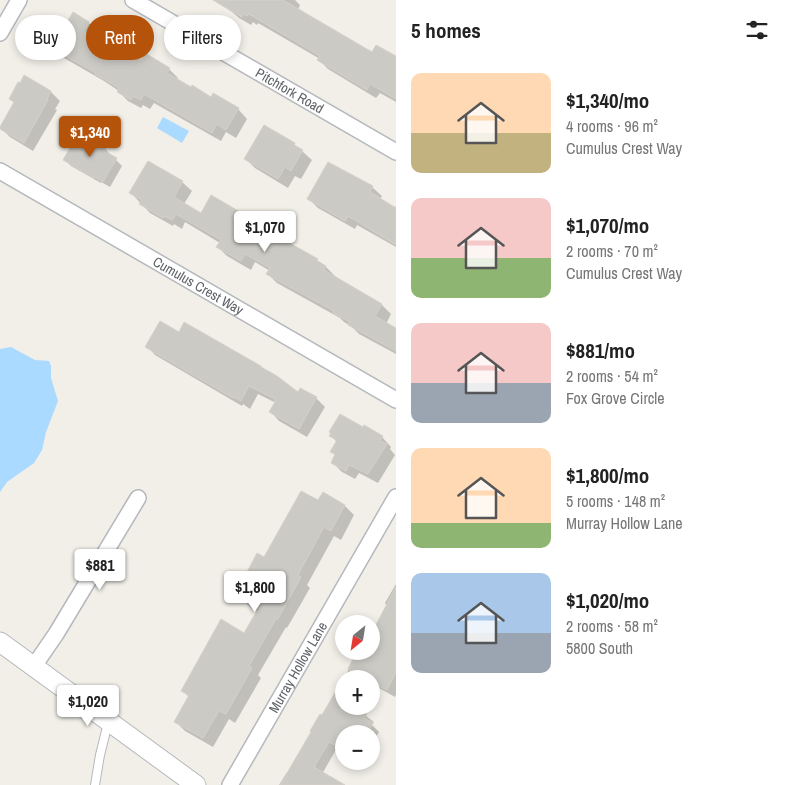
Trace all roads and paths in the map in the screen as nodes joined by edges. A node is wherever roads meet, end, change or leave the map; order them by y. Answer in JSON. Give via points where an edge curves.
{"nodes":[{"id":1,"x":19,"y":0,"type":"edge"},
{"id":2,"x":133,"y":0,"type":"edge"},
{"id":3,"x":0,"y":33,"type":"edge"},
{"id":4,"x":396,"y":152,"type":"edge"},
{"id":5,"x":0,"y":171,"type":"edge"},
{"id":6,"x":396,"y":400,"type":"edge"},
{"id":7,"x":396,"y":496,"type":"edge"},
{"id":8,"x":138,"y":498,"type":"dead end"},
{"id":9,"x":0,"y":642,"type":"edge"},
{"id":10,"x":34,"y":666,"type":"junction"},
{"id":11,"x":109,"y":721,"type":"junction"},
{"id":12,"x":96,"y":785,"type":"edge"},
{"id":13,"x":196,"y":785,"type":"edge"},
{"id":14,"x":230,"y":785,"type":"edge"}],
"edges":[{"from":1,"to":3,"type":"street"},
{"from":2,"to":4,"type":"street","name":"Pitchfork Road"},
{"from":5,"to":6,"type":"street","name":"Cumulus Crest Way"},
{"from":7,"to":14,"type":"street","name":"Murray Hollow Lane"},
{"from":8,"to":10,"type":"street"},
{"from":9,"to":10,"type":"street"},
{"from":10,"to":11,"type":"street"},
{"from":11,"to":12,"type":"lane"},
{"from":11,"to":13,"type":"street"}]}
